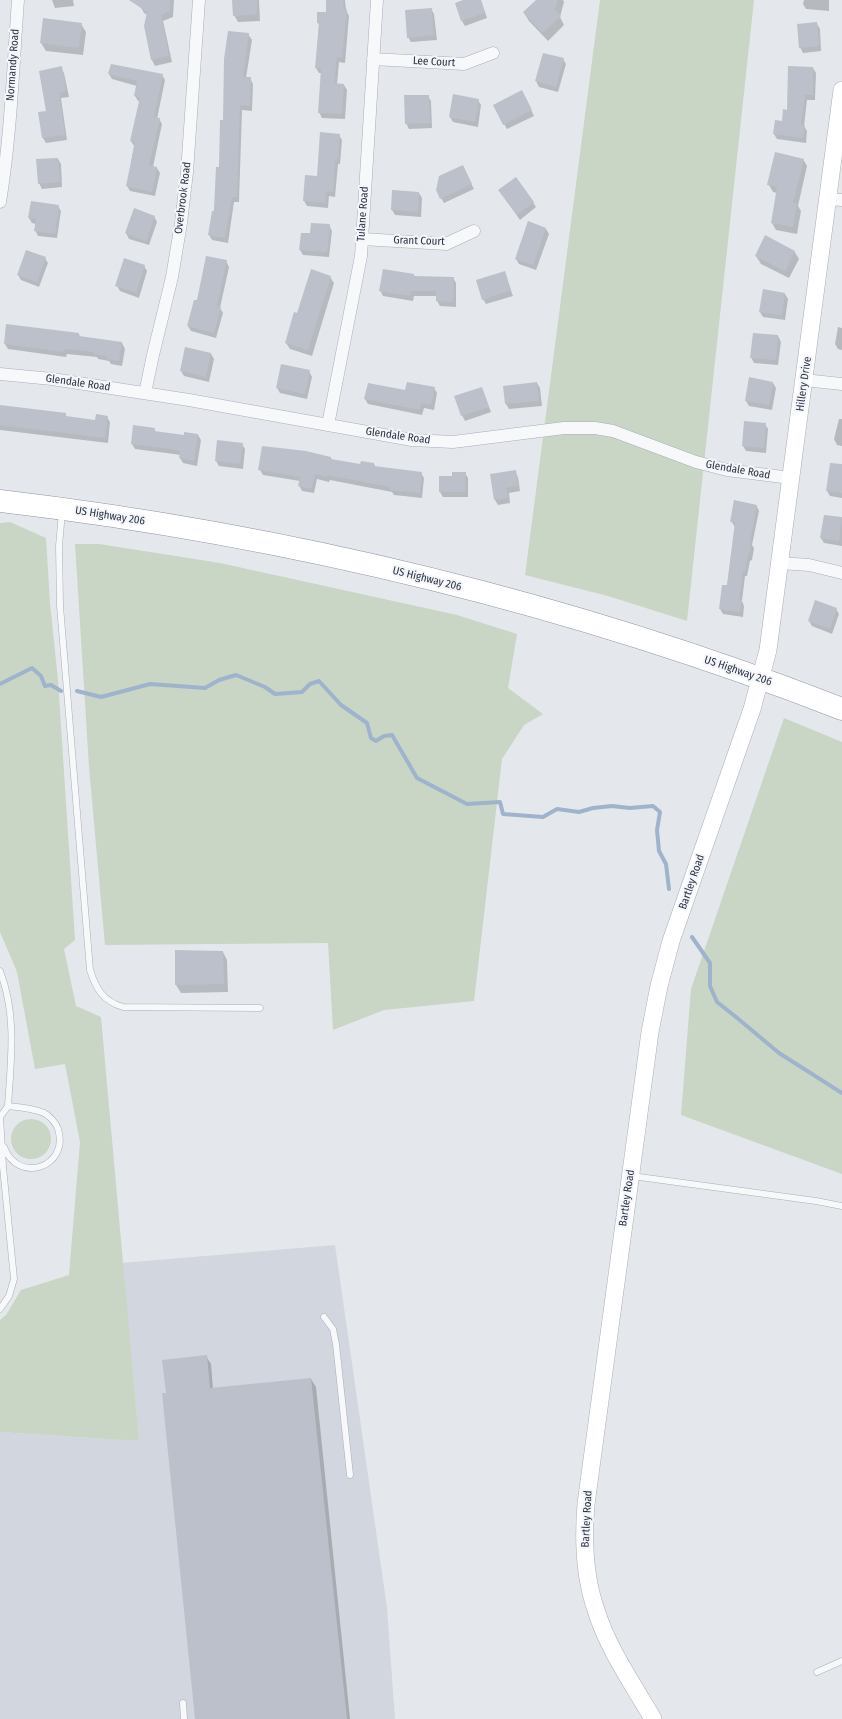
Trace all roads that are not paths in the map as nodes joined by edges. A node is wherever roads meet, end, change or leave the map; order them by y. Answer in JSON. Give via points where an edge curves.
{"nodes":[{"id":1,"x":18,"y":0,"type":"edge"},
{"id":2,"x":199,"y":0,"type":"edge"},
{"id":3,"x":378,"y":0,"type":"edge"},
{"id":4,"x":493,"y":54,"type":"dead end"},
{"id":5,"x":373,"y":59,"type":"junction"},
{"id":6,"x":842,"y":90,"type":"edge"},
{"id":7,"x":835,"y":200,"type":"edge"},
{"id":8,"x":0,"y":202,"type":"edge"},
{"id":9,"x":474,"y":231,"type":"dead end"},
{"id":10,"x":362,"y":239,"type":"junction"},
{"id":11,"x":0,"y":374,"type":"edge"},
{"id":12,"x":804,"y":380,"type":"junction"},
{"id":13,"x":842,"y":384,"type":"edge"},
{"id":14,"x":146,"y":393,"type":"junction"},
{"id":15,"x":328,"y":425,"type":"junction"},
{"id":16,"x":791,"y":478,"type":"junction"},
{"id":17,"x":0,"y":501,"type":"edge"},
{"id":18,"x":62,"y":509,"type":"junction"},
{"id":19,"x":780,"y":563,"type":"junction"},
{"id":20,"x":842,"y":573,"type":"edge"},
{"id":21,"x":761,"y":678,"type":"junction"},
{"id":22,"x":842,"y":709,"type":"edge"},
{"id":23,"x":0,"y":971,"type":"edge"},
{"id":24,"x":260,"y":1008,"type":"dead end"},
{"id":25,"x":8,"y":1106,"type":"junction"},
{"id":26,"x":0,"y":1117,"type":"edge"},
{"id":27,"x":2,"y":1144,"type":"junction"},
{"id":28,"x":631,"y":1176,"type":"junction"},
{"id":29,"x":842,"y":1206,"type":"edge"},
{"id":30,"x":0,"y":1310,"type":"edge"},
{"id":31,"x":324,"y":1316,"type":"dead end"},
{"id":32,"x":350,"y":1475,"type":"dead end"},
{"id":33,"x":842,"y":1661,"type":"edge"},
{"id":34,"x":817,"y":1672,"type":"dead end"},
{"id":35,"x":183,"y":1703,"type":"dead end"},
{"id":36,"x":184,"y":1719,"type":"edge"},
{"id":37,"x":653,"y":1719,"type":"edge"}],
"edges":[{"from":1,"to":8,"type":"street","name":"Normandy Road","via":[[4,180]]},
{"from":2,"to":14,"type":"street","name":"Overbrook Road","via":[[181,224]]},
{"from":3,"to":5,"type":"street","name":"Tulane Road"},
{"from":4,"to":5,"type":"street","name":"Lee Court","via":[[464,64]]},
{"from":5,"to":10,"type":"street","name":"Tulane Road"},
{"from":6,"to":7,"type":"street","name":"Hillery Drive"},
{"from":7,"to":12,"type":"street","name":"Hillery Drive"},
{"from":9,"to":10,"type":"street","name":"Grant Court","via":[[446,244]]},
{"from":10,"to":15,"type":"street","name":"Tulane Road","via":[[355,291]]},
{"from":11,"to":14,"type":"street","name":"Glendale Road"},
{"from":12,"to":13,"type":"street"},
{"from":12,"to":16,"type":"street","name":"Hillery Drive"},
{"from":14,"to":15,"type":"street","name":"Glendale Road"},
{"from":15,"to":16,"type":"street","name":"Glendale Road","via":[[412,440],[453,442],[564,428],[595,428],[613,431],[696,462],[727,470]]},
{"from":16,"to":19,"type":"street","name":"Hillery Drive"},
{"from":17,"to":18,"type":"highway","name":"US Highway 206"},
{"from":18,"to":21,"type":"highway","name":"US Highway 206","via":[[244,538],[429,578],[631,635]]},
{"from":18,"to":24,"type":"lane","via":[[59,546],[60,606],[90,970],[94,985],[110,1002],[123,1007]]},
{"from":19,"to":20,"type":"street","via":[[809,565]]},
{"from":19,"to":21,"type":"street","name":"Hillery Drive","via":[[768,650]]},
{"from":21,"to":22,"type":"highway","name":"US Highway 206"},
{"from":21,"to":28,"type":"street","name":"Bartley Road","via":[[664,964],[650,1032]]},
{"from":23,"to":25,"type":"lane","via":[[8,995],[12,1024]]},
{"from":25,"to":26,"type":"lane"},
{"from":25,"to":27,"type":"lane","via":[[33,1110],[48,1116],[57,1127],[60,1142],[53,1158],[34,1168],[22,1167],[12,1161]]},
{"from":26,"to":27,"type":"lane"},
{"from":27,"to":30,"type":"lane","via":[[14,1279],[9,1296]]},
{"from":28,"to":29,"type":"lane"},
{"from":28,"to":37,"type":"street","name":"Bartley Road","via":[[586,1504],[585,1554],[589,1587],[599,1619]]},
{"from":31,"to":32,"type":"lane","via":[[332,1329],[336,1344]]},
{"from":33,"to":34,"type":"lane"},
{"from":35,"to":36,"type":"lane"}]}
